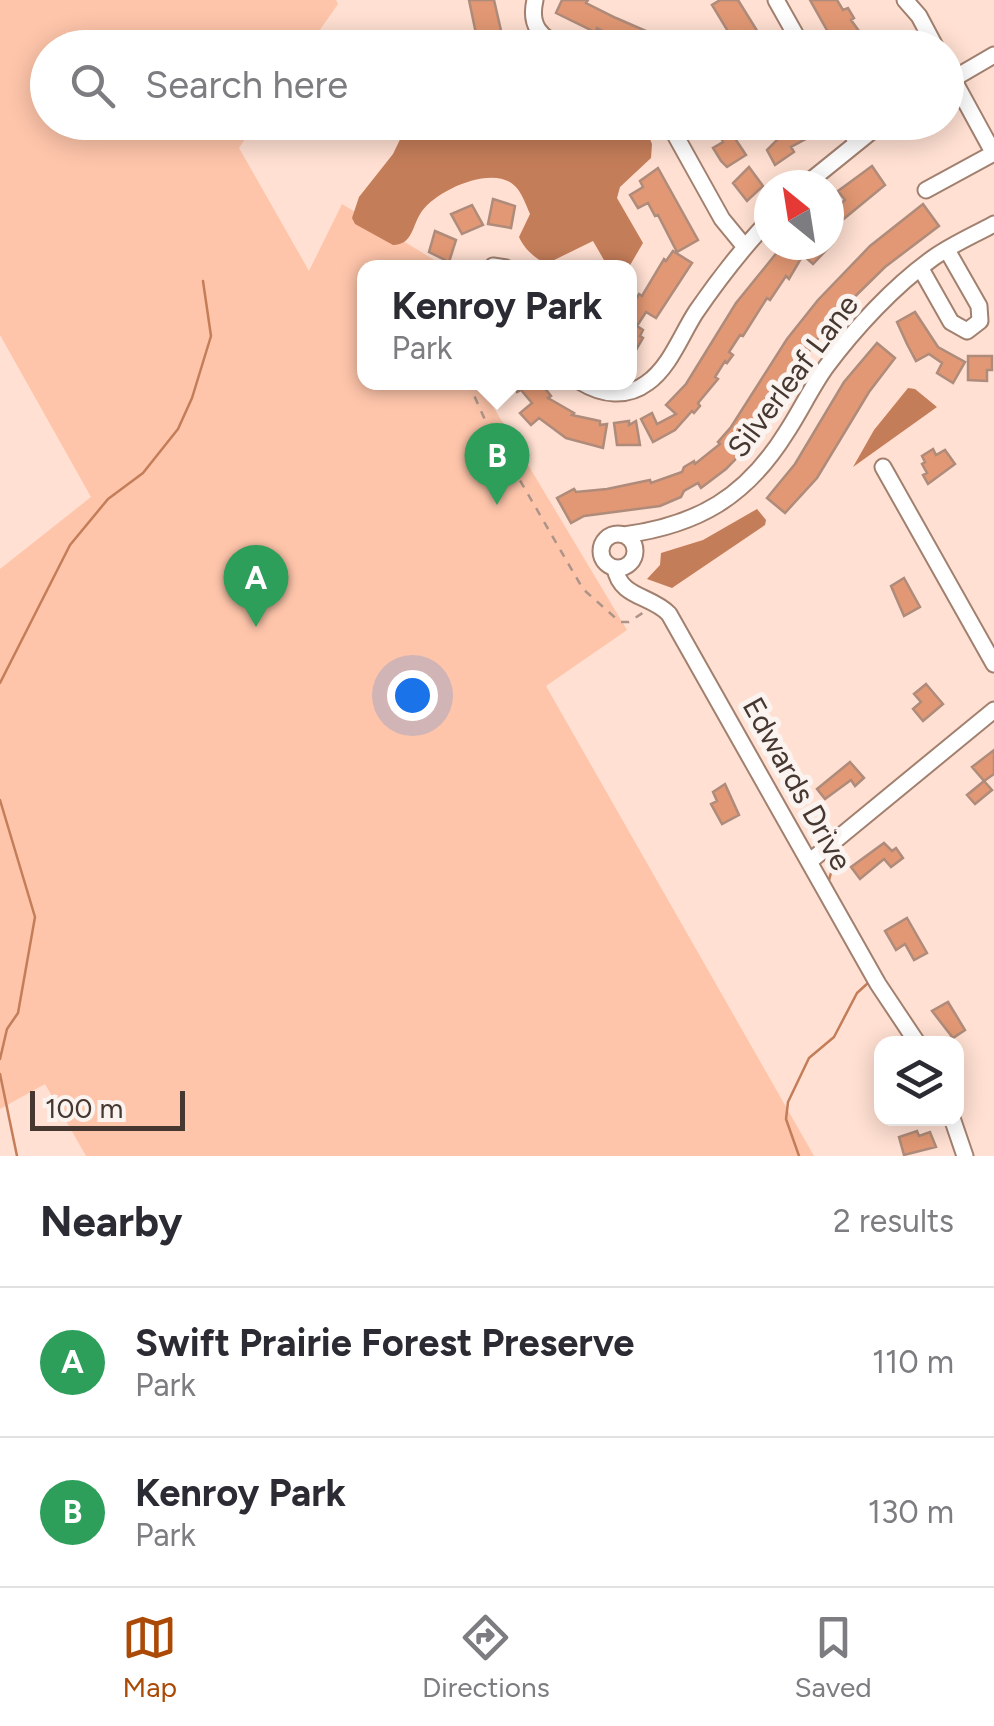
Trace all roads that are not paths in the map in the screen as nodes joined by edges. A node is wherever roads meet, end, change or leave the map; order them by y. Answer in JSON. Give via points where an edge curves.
{"nodes":[{"id":1,"x":536,"y":0,"type":"edge"},
{"id":2,"x":776,"y":0,"type":"edge"},
{"id":3,"x":904,"y":0,"type":"edge"},
{"id":4,"x":919,"y":8,"type":"edge"},
{"id":5,"x":537,"y":30,"type":"edge"},
{"id":6,"x":793,"y":30,"type":"edge"},
{"id":7,"x":994,"y":55,"type":"edge"},
{"id":8,"x":964,"y":69,"type":"edge"},
{"id":9,"x":964,"y":102,"type":"edge"},
{"id":10,"x":678,"y":140,"type":"edge"},
{"id":11,"x":856,"y":141,"type":"edge"},
{"id":12,"x":994,"y":153,"type":"edge"},
{"id":13,"x":822,"y":170,"type":"edge"},
{"id":14,"x":926,"y":190,"type":"dead end"},
{"id":15,"x":994,"y":224,"type":"edge"},
{"id":16,"x":754,"y":236,"type":"edge"},
{"id":17,"x":744,"y":247,"type":"junction"},
{"id":18,"x":946,"y":250,"type":"junction"},
{"id":19,"x":921,"y":270,"type":"junction"},
{"id":20,"x":637,"y":388,"type":"edge"},
{"id":21,"x":594,"y":390,"type":"edge"},
{"id":22,"x":633,"y":390,"type":"edge"},
{"id":23,"x":883,"y":467,"type":"dead end"},
{"id":24,"x":624,"y":535,"type":"junction"},
{"id":25,"x":615,"y":568,"type":"junction"},
{"id":26,"x":994,"y":664,"type":"edge"},
{"id":27,"x":994,"y":710,"type":"edge"},
{"id":28,"x":809,"y":862,"type":"junction"},
{"id":29,"x":913,"y":1036,"type":"edge"},
{"id":30,"x":955,"y":1126,"type":"edge"},
{"id":31,"x":965,"y":1156,"type":"edge"}],
"edges":[{"from":1,"to":5,"type":"street"},
{"from":2,"to":6,"type":"street"},
{"from":3,"to":4,"type":"street"},
{"from":7,"to":8,"type":"street"},
{"from":9,"to":12,"type":"street"},
{"from":10,"to":17,"type":"street"},
{"from":11,"to":13,"type":"street"},
{"from":12,"to":14,"type":"street"},
{"from":15,"to":18,"type":"street","name":"Silverleaf Lane"},
{"from":16,"to":17,"type":"street"},
{"from":17,"to":20,"type":"street","via":[[649,382]]},
{"from":18,"to":19,"type":"street","name":"Silverleaf Lane"},
{"from":18,"to":19,"type":"street","via":[[979,306],[980,321],[967,331],[951,322]]},
{"from":19,"to":24,"type":"street","name":"Silverleaf Lane","via":[[882,303],[826,368],[747,483],[688,521]]},
{"from":21,"to":22,"type":"street"},
{"from":23,"to":26,"type":"street"},
{"from":24,"to":25,"type":"street","via":[[635,556]]},
{"from":24,"to":25,"type":"street","via":[[610,536],[602,546],[603,559]]},
{"from":25,"to":28,"type":"street","name":"Edwards Drive","via":[[628,591],[669,614]]},
{"from":27,"to":28,"type":"street"},
{"from":28,"to":29,"type":"street","name":"Edwards Drive"},
{"from":30,"to":31,"type":"street"}]}
